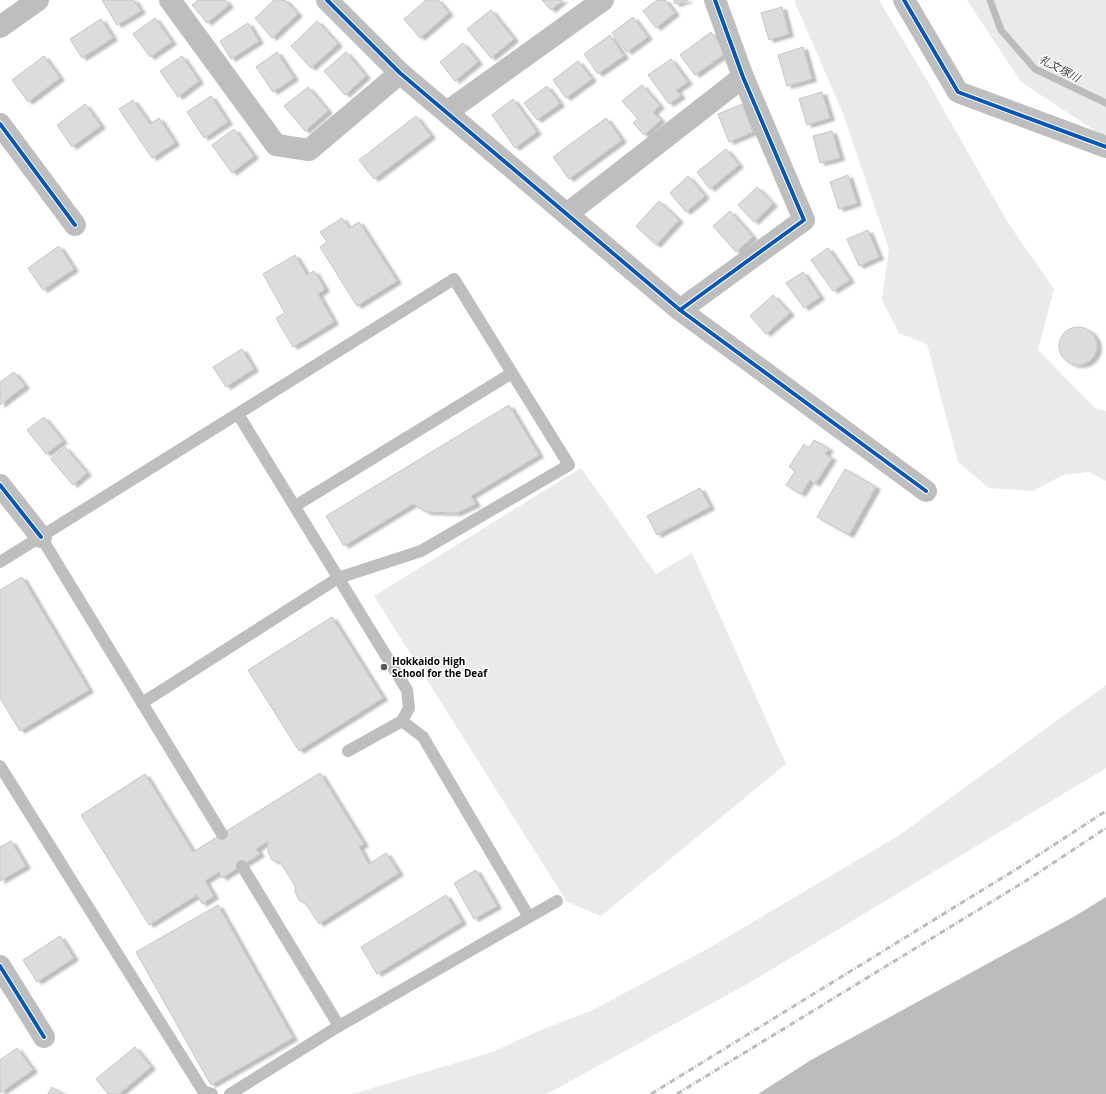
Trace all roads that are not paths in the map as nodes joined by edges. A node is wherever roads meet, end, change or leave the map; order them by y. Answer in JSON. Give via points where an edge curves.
{"nodes":[{"id":1,"x":38,"y":0,"type":"edge"},
{"id":2,"x":170,"y":0,"type":"edge"},
{"id":3,"x":327,"y":0,"type":"edge"},
{"id":4,"x":603,"y":0,"type":"edge"},
{"id":5,"x":715,"y":0,"type":"edge"},
{"id":6,"x":904,"y":0,"type":"edge"},
{"id":7,"x":0,"y":26,"type":"edge"},
{"id":8,"x":400,"y":73,"type":"junction"},
{"id":9,"x":744,"y":77,"type":"junction"},
{"id":10,"x":447,"y":112,"type":"junction"},
{"id":11,"x":0,"y":124,"type":"edge"},
{"id":12,"x":1106,"y":147,"type":"edge"},
{"id":13,"x":566,"y":214,"type":"junction"},
{"id":14,"x":75,"y":225,"type":"dead end"},
{"id":15,"x":680,"y":310,"type":"junction"},
{"id":16,"x":512,"y":373,"type":"junction"},
{"id":17,"x":238,"y":414,"type":"junction"},
{"id":18,"x":0,"y":486,"type":"edge"},
{"id":19,"x":926,"y":492,"type":"dead end"},
{"id":20,"x":295,"y":506,"type":"junction"},
{"id":21,"x":41,"y":537,"type":"junction"},
{"id":22,"x":0,"y":562,"type":"edge"},
{"id":23,"x":338,"y":578,"type":"junction"},
{"id":24,"x":142,"y":702,"type":"junction"},
{"id":25,"x":402,"y":721,"type":"junction"},
{"id":26,"x":348,"y":751,"type":"dead end"},
{"id":27,"x":0,"y":766,"type":"edge"},
{"id":28,"x":222,"y":834,"type":"dead end"},
{"id":29,"x":242,"y":866,"type":"dead end"},
{"id":30,"x":557,"y":900,"type":"dead end"},
{"id":31,"x":529,"y":917,"type":"junction"},
{"id":32,"x":0,"y":966,"type":"edge"},
{"id":33,"x":339,"y":1026,"type":"junction"},
{"id":34,"x":44,"y":1037,"type":"dead end"},
{"id":35,"x":212,"y":1094,"type":"edge"},
{"id":36,"x":230,"y":1094,"type":"edge"}],
"edges":[{"from":1,"to":7,"type":"street"},
{"from":2,"to":8,"type":"street","via":[[276,145],[309,150]]},
{"from":3,"to":8,"type":"street"},
{"from":4,"to":10,"type":"street"},
{"from":5,"to":9,"type":"street"},
{"from":6,"to":12,"type":"street","via":[[958,92]]},
{"from":8,"to":10,"type":"street"},
{"from":9,"to":13,"type":"street"},
{"from":9,"to":15,"type":"street","via":[[804,220]]},
{"from":10,"to":13,"type":"street"},
{"from":11,"to":14,"type":"street"},
{"from":13,"to":15,"type":"street"},
{"from":15,"to":19,"type":"street"},
{"from":16,"to":17,"type":"lane","via":[[454,279]]},
{"from":16,"to":20,"type":"lane"},
{"from":16,"to":23,"type":"lane","via":[[569,465],[421,551]]},
{"from":17,"to":20,"type":"lane"},
{"from":17,"to":21,"type":"lane"},
{"from":18,"to":21,"type":"street"},
{"from":20,"to":23,"type":"lane"},
{"from":21,"to":22,"type":"lane"},
{"from":21,"to":24,"type":"lane"},
{"from":23,"to":24,"type":"lane"},
{"from":23,"to":25,"type":"lane","via":[[407,690],[409,708]]},
{"from":24,"to":28,"type":"lane"},
{"from":25,"to":26,"type":"lane"},
{"from":25,"to":31,"type":"lane","via":[[423,737]]},
{"from":27,"to":35,"type":"lane","via":[[203,1091]]},
{"from":29,"to":33,"type":"lane"},
{"from":30,"to":31,"type":"lane"},
{"from":31,"to":33,"type":"lane"},
{"from":32,"to":34,"type":"street"},
{"from":33,"to":36,"type":"lane"}]}
